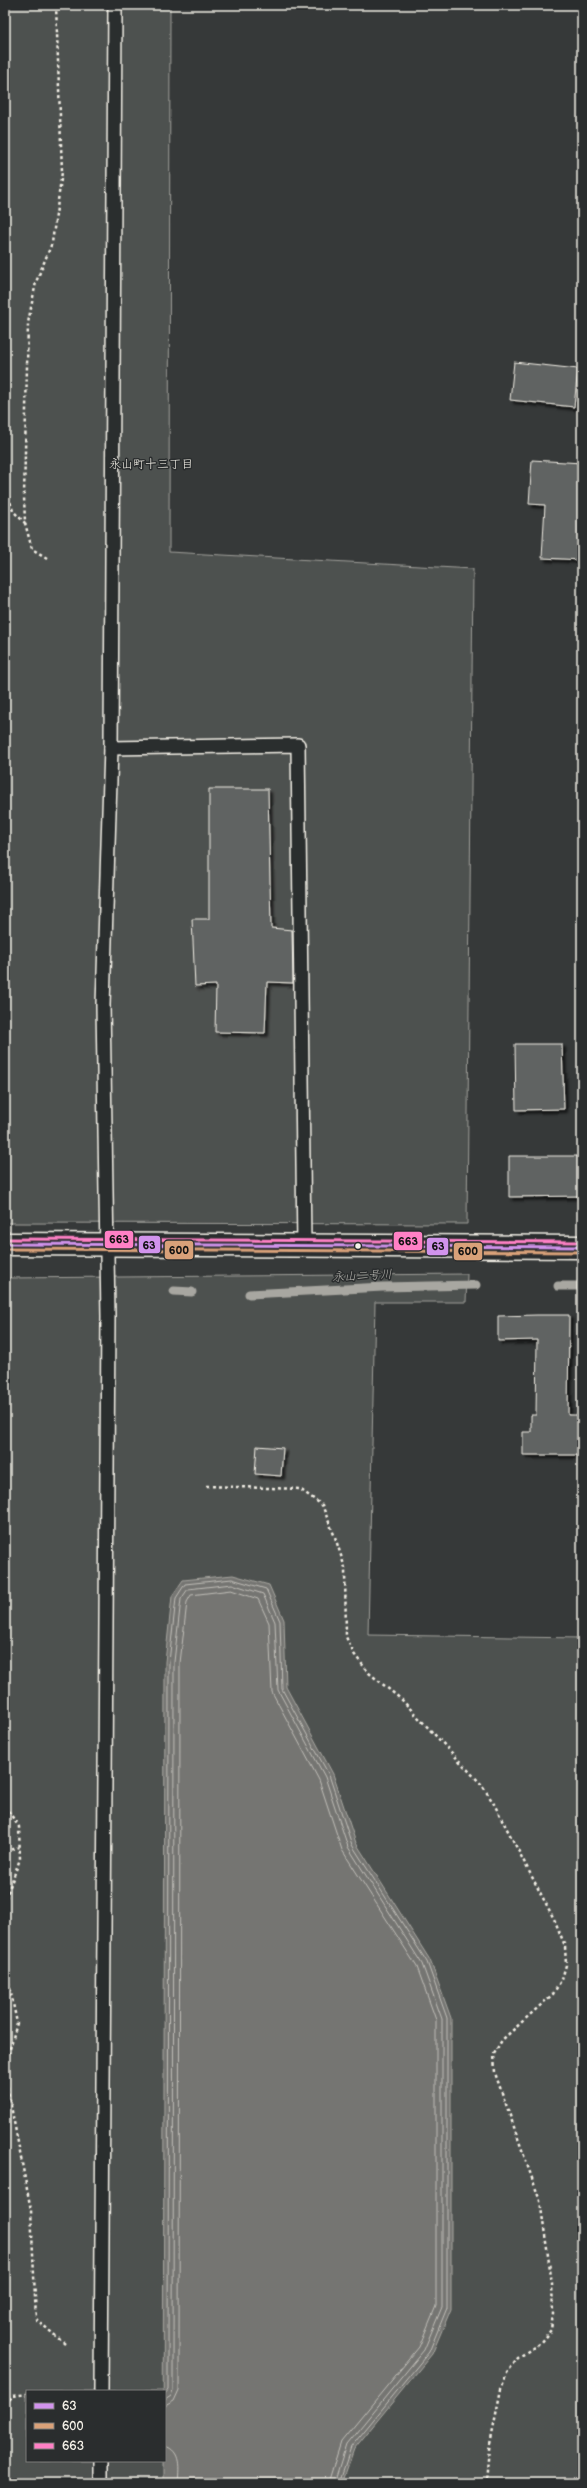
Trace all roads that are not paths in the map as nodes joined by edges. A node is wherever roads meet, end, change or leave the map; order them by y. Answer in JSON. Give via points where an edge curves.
{"nodes":[{"id":1,"x":115,"y":5,"type":"edge"},
{"id":2,"x":110,"y":748,"type":"junction"},
{"id":3,"x":5,"y":1244,"type":"edge"},
{"id":4,"x":106,"y":1245,"type":"junction"},
{"id":5,"x":304,"y":1245,"type":"junction"},
{"id":6,"x":582,"y":1247,"type":"edge"},
{"id":7,"x":101,"y":2390,"type":"edge"},
{"id":8,"x":101,"y":2462,"type":"edge"},
{"id":9,"x":101,"y":2483,"type":"edge"}],
"edges":[{"from":1,"to":2,"type":"lane"},
{"from":2,"to":4,"type":"lane","via":[[103,1005]]},
{"from":2,"to":5,"type":"lane","via":[[298,745]]},
{"from":3,"to":4,"type":"street"},
{"from":4,"to":5,"type":"street"},
{"from":4,"to":7,"type":"lane","via":[[108,1316]]},
{"from":5,"to":6,"type":"street"},
{"from":8,"to":9,"type":"lane"}]}
